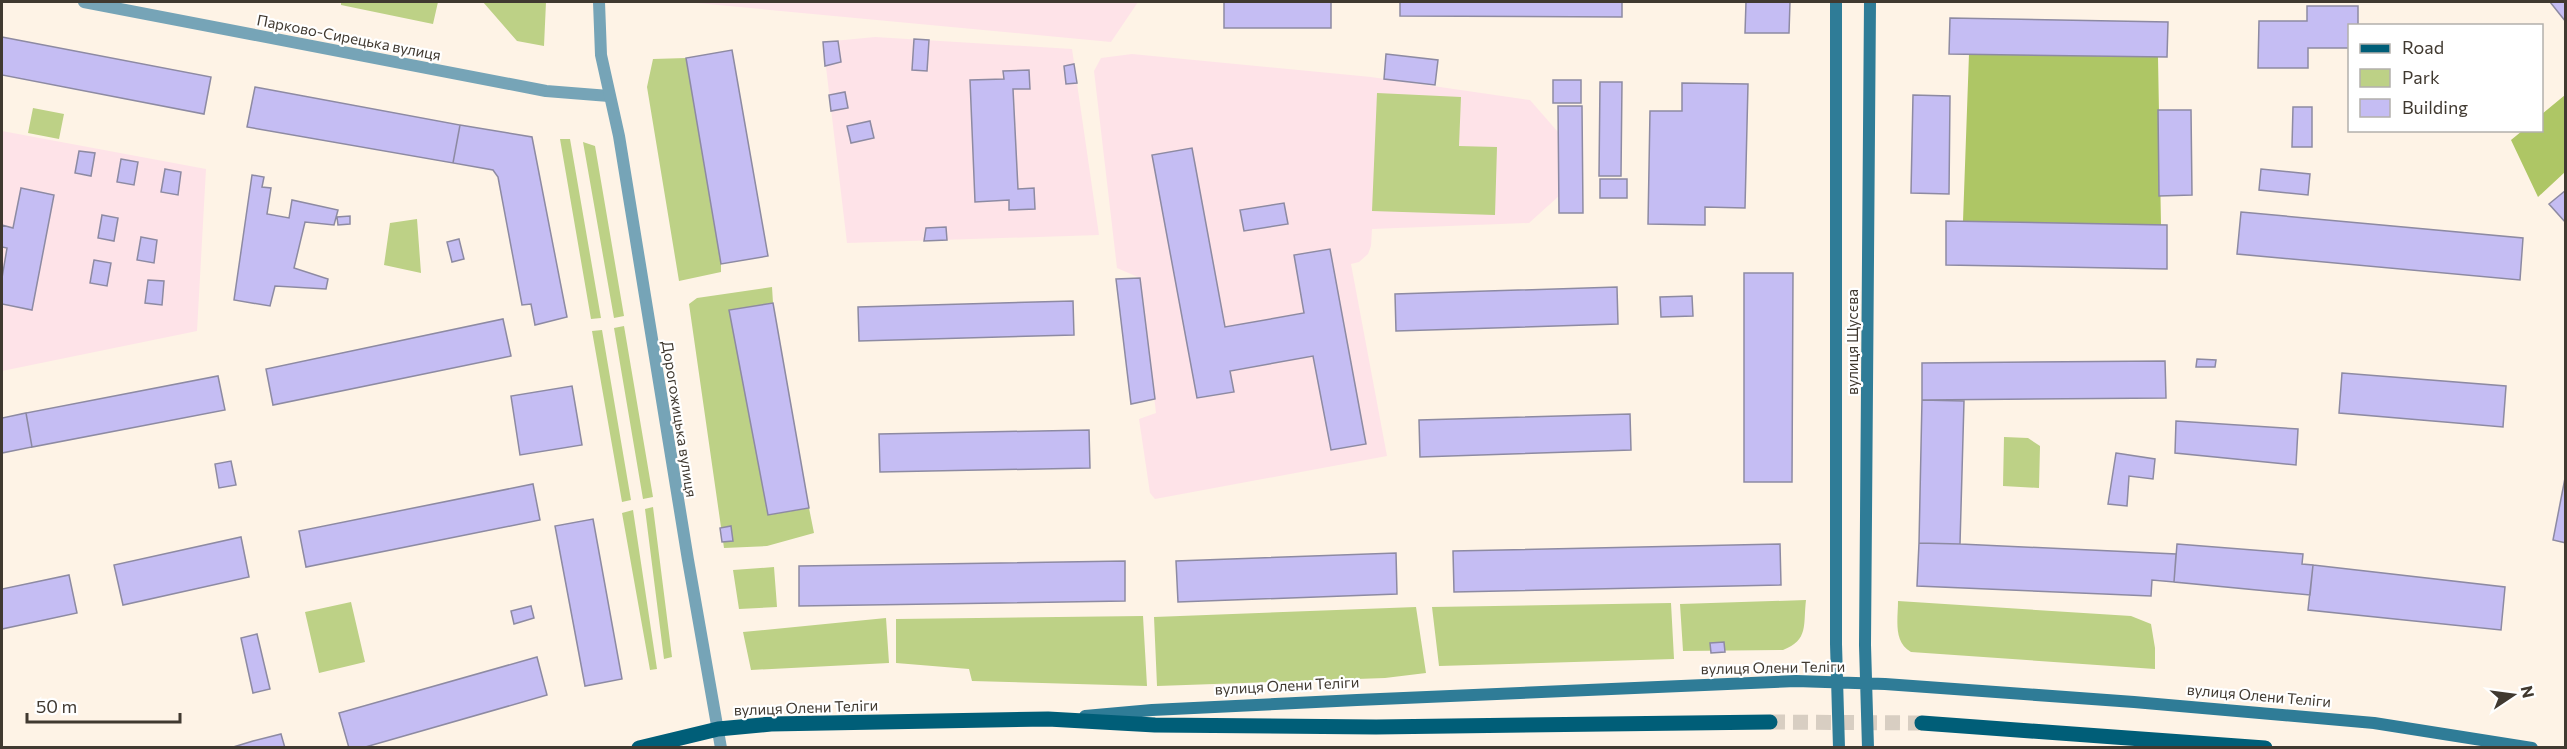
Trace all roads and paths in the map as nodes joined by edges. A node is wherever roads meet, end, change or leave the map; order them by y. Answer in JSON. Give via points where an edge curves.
{"nodes":[{"id":1,"x":84,"y":2,"type":"edge"},
{"id":2,"x":599,"y":2,"type":"edge"},
{"id":3,"x":1836,"y":2,"type":"edge"},
{"id":4,"x":1870,"y":2,"type":"edge"},
{"id":5,"x":609,"y":96,"type":"junction"},
{"id":6,"x":1838,"y":683,"type":"junction"},
{"id":7,"x":1867,"y":683,"type":"junction"},
{"id":8,"x":1048,"y":719,"type":"junction"},
{"id":9,"x":1770,"y":722,"type":"tunnel mouth"},
{"id":10,"x":1922,"y":723,"type":"tunnel mouth"},
{"id":11,"x":718,"y":729,"type":"junction"},
{"id":12,"x":639,"y":747,"type":"edge"},
{"id":13,"x":721,"y":747,"type":"edge"},
{"id":14,"x":1839,"y":747,"type":"edge"},
{"id":15,"x":1868,"y":747,"type":"edge"},
{"id":16,"x":2265,"y":747,"type":"edge"},
{"id":17,"x":2532,"y":747,"type":"edge"}],
"edges":[{"from":1,"to":5,"type":"street","name":"Парково-Сирецька вулиця","via":[[546,91]]},
{"from":2,"to":5,"type":"street","name":"Дорогожицька вулиця","via":[[601,55]]},
{"from":3,"to":6,"type":"main road","name":"вулиця Щусєва"},
{"from":4,"to":7,"type":"main road","name":"вулиця Щусєва"},
{"from":5,"to":11,"type":"street","name":"Дорогожицька вулиця","via":[[619,136]]},
{"from":6,"to":7,"type":"main road","name":"вулиця Олени Теліги"},
{"from":6,"to":8,"type":"main road","name":"вулиця Олени Теліги","via":[[1796,681],[1433,696]]},
{"from":6,"to":14,"type":"main road","name":"вулиця Щусєва"},
{"from":7,"to":15,"type":"main road","name":"вулиця Щусєва"},
{"from":7,"to":17,"type":"main road","name":"вулиця Олени Теліги","via":[[2374,723]]},
{"from":8,"to":9,"type":"main road","name":"вулиця Олени Теліги","via":[[1155,725],[1376,727]]},
{"from":8,"to":11,"type":"main road","name":"вулиця Олени Теліги","via":[[771,724]]},
{"from":10,"to":16,"type":"main road"},
{"from":11,"to":12,"type":"main road","name":"вулиця Олени Теліги"},
{"from":11,"to":13,"type":"street","name":"Дорогожицька вулиця"}]}
